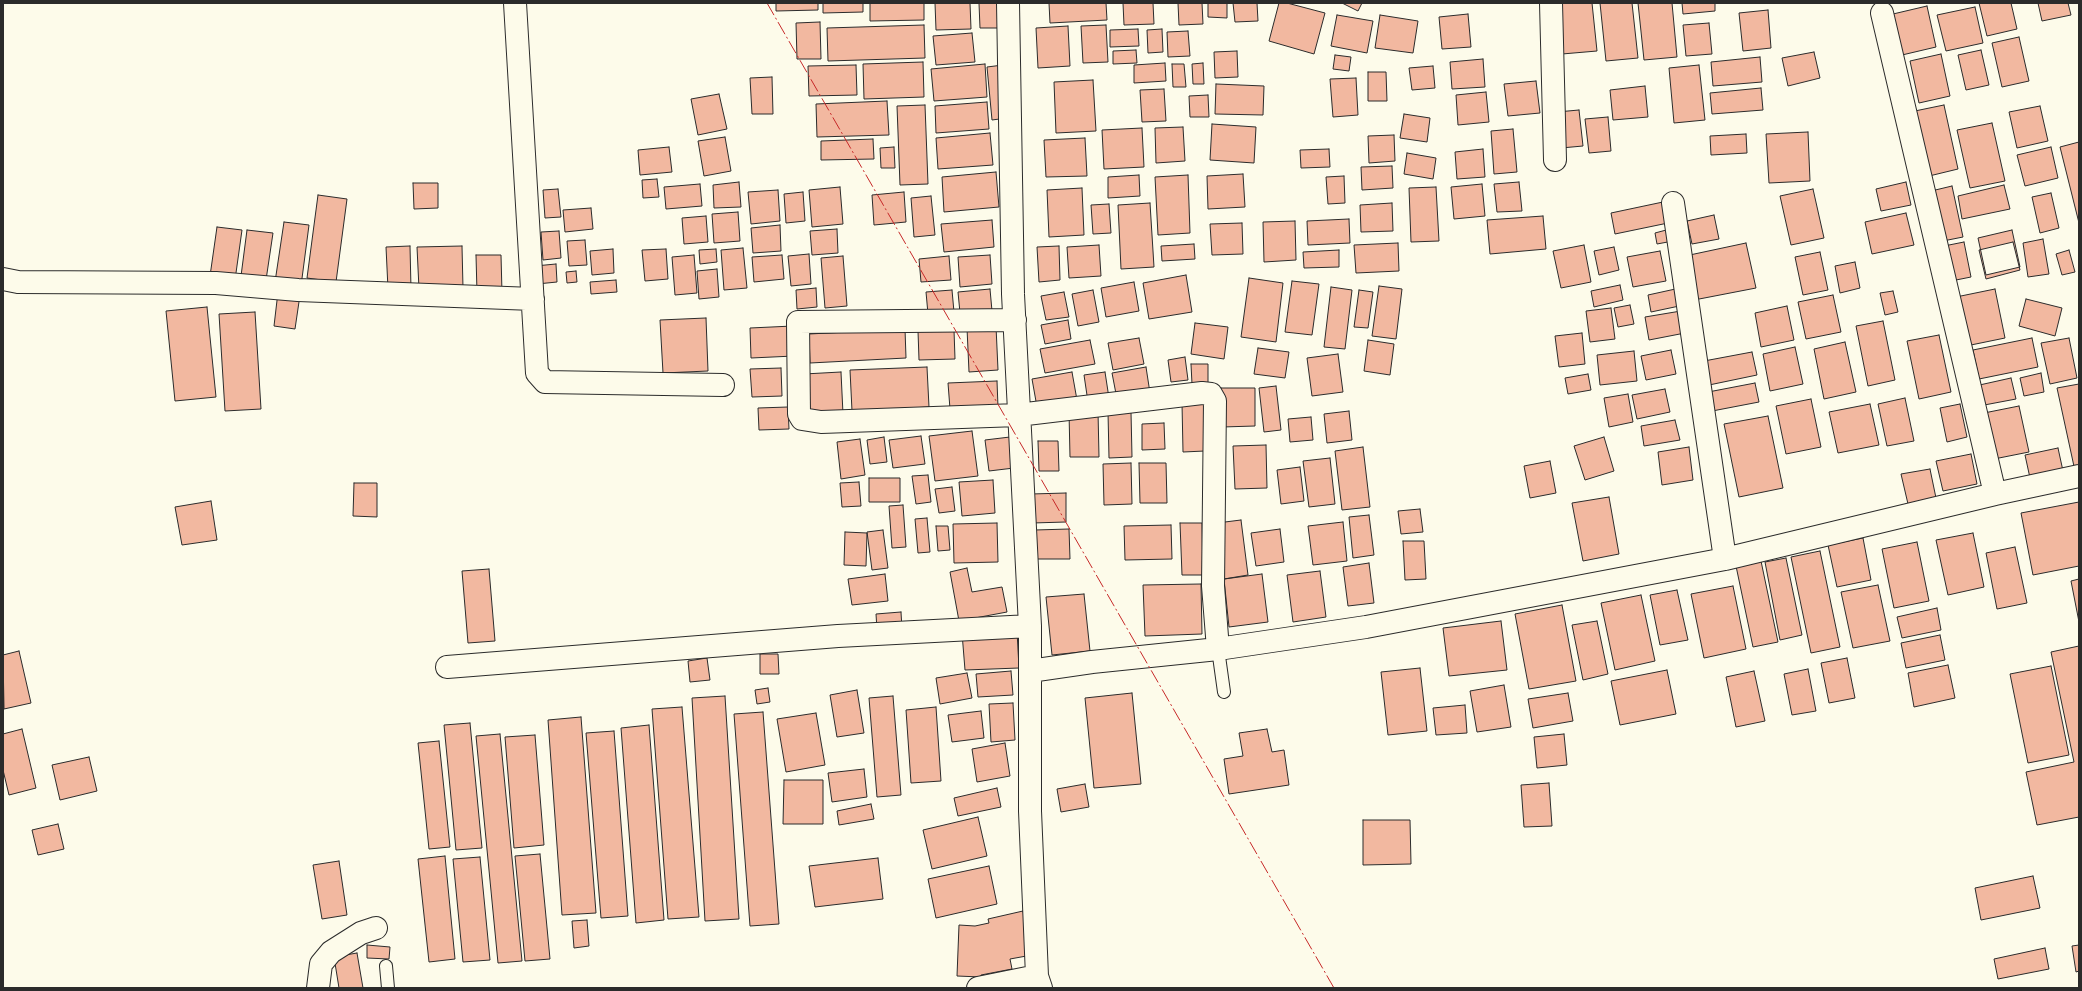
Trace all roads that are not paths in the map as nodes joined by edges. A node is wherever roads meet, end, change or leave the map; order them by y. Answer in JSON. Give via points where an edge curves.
{"nodes":[{"id":1,"x":515,"y":3,"type":"edge"},
{"id":2,"x":1008,"y":3,"type":"edge"},
{"id":3,"x":1551,"y":3,"type":"edge"},
{"id":4,"x":1882,"y":14,"type":"dead end"},
{"id":5,"x":1555,"y":160,"type":"dead end"},
{"id":6,"x":1673,"y":203,"type":"dead end"},
{"id":7,"x":3,"y":279,"type":"edge"},
{"id":8,"x":533,"y":299,"type":"junction"},
{"id":9,"x":1015,"y":320,"type":"junction"},
{"id":10,"x":724,"y":385,"type":"dead end"},
{"id":11,"x":1018,"y":414,"type":"junction"},
{"id":12,"x":2079,"y":476,"type":"edge"},
{"id":13,"x":1995,"y":494,"type":"junction"},
{"id":14,"x":1725,"y":559,"type":"junction"},
{"id":15,"x":1030,"y":626,"type":"junction"},
{"id":16,"x":1218,"y":650,"type":"junction"},
{"id":17,"x":447,"y":667,"type":"dead end"},
{"id":18,"x":1030,"y":671,"type":"junction"},
{"id":19,"x":1224,"y":692,"type":"dead end"},
{"id":20,"x":376,"y":928,"type":"dead end"},
{"id":21,"x":386,"y":966,"type":"dead end"},
{"id":22,"x":1039,"y":982,"type":"edge"},
{"id":23,"x":318,"y":988,"type":"edge"},
{"id":24,"x":388,"y":988,"type":"edge"},
{"id":25,"x":978,"y":988,"type":"edge"}],
"edges":[{"from":1,"to":8,"type":"street"},
{"from":2,"to":9,"type":"street"},
{"from":3,"to":5,"type":"street"},
{"from":4,"to":13,"type":"street"},
{"from":6,"to":14,"type":"street"},
{"from":7,"to":8,"type":"street","via":[[18,282],[216,283],[313,291]]},
{"from":8,"to":10,"type":"street","via":[[537,373],[545,382]]},
{"from":9,"to":11,"type":"street"},
{"from":9,"to":11,"type":"street","via":[[798,322],[797,404],[802,419],[821,422]]},
{"from":11,"to":15,"type":"street"},
{"from":11,"to":16,"type":"street","via":[[1211,394],[1215,401],[1213,586]]},
{"from":12,"to":13,"type":"street"},
{"from":13,"to":14,"type":"street"},
{"from":14,"to":16,"type":"street","via":[[1366,628]]},
{"from":15,"to":17,"type":"street","via":[[838,636]]},
{"from":15,"to":18,"type":"street"},
{"from":16,"to":18,"type":"street","via":[[1092,662]]},
{"from":16,"to":19,"type":"lane"},
{"from":18,"to":22,"type":"street","via":[[1030,811]]},
{"from":20,"to":23,"type":"street","via":[[361,933],[331,952],[321,964]]},
{"from":21,"to":24,"type":"lane"},
{"from":22,"to":25,"type":"street"}]}
